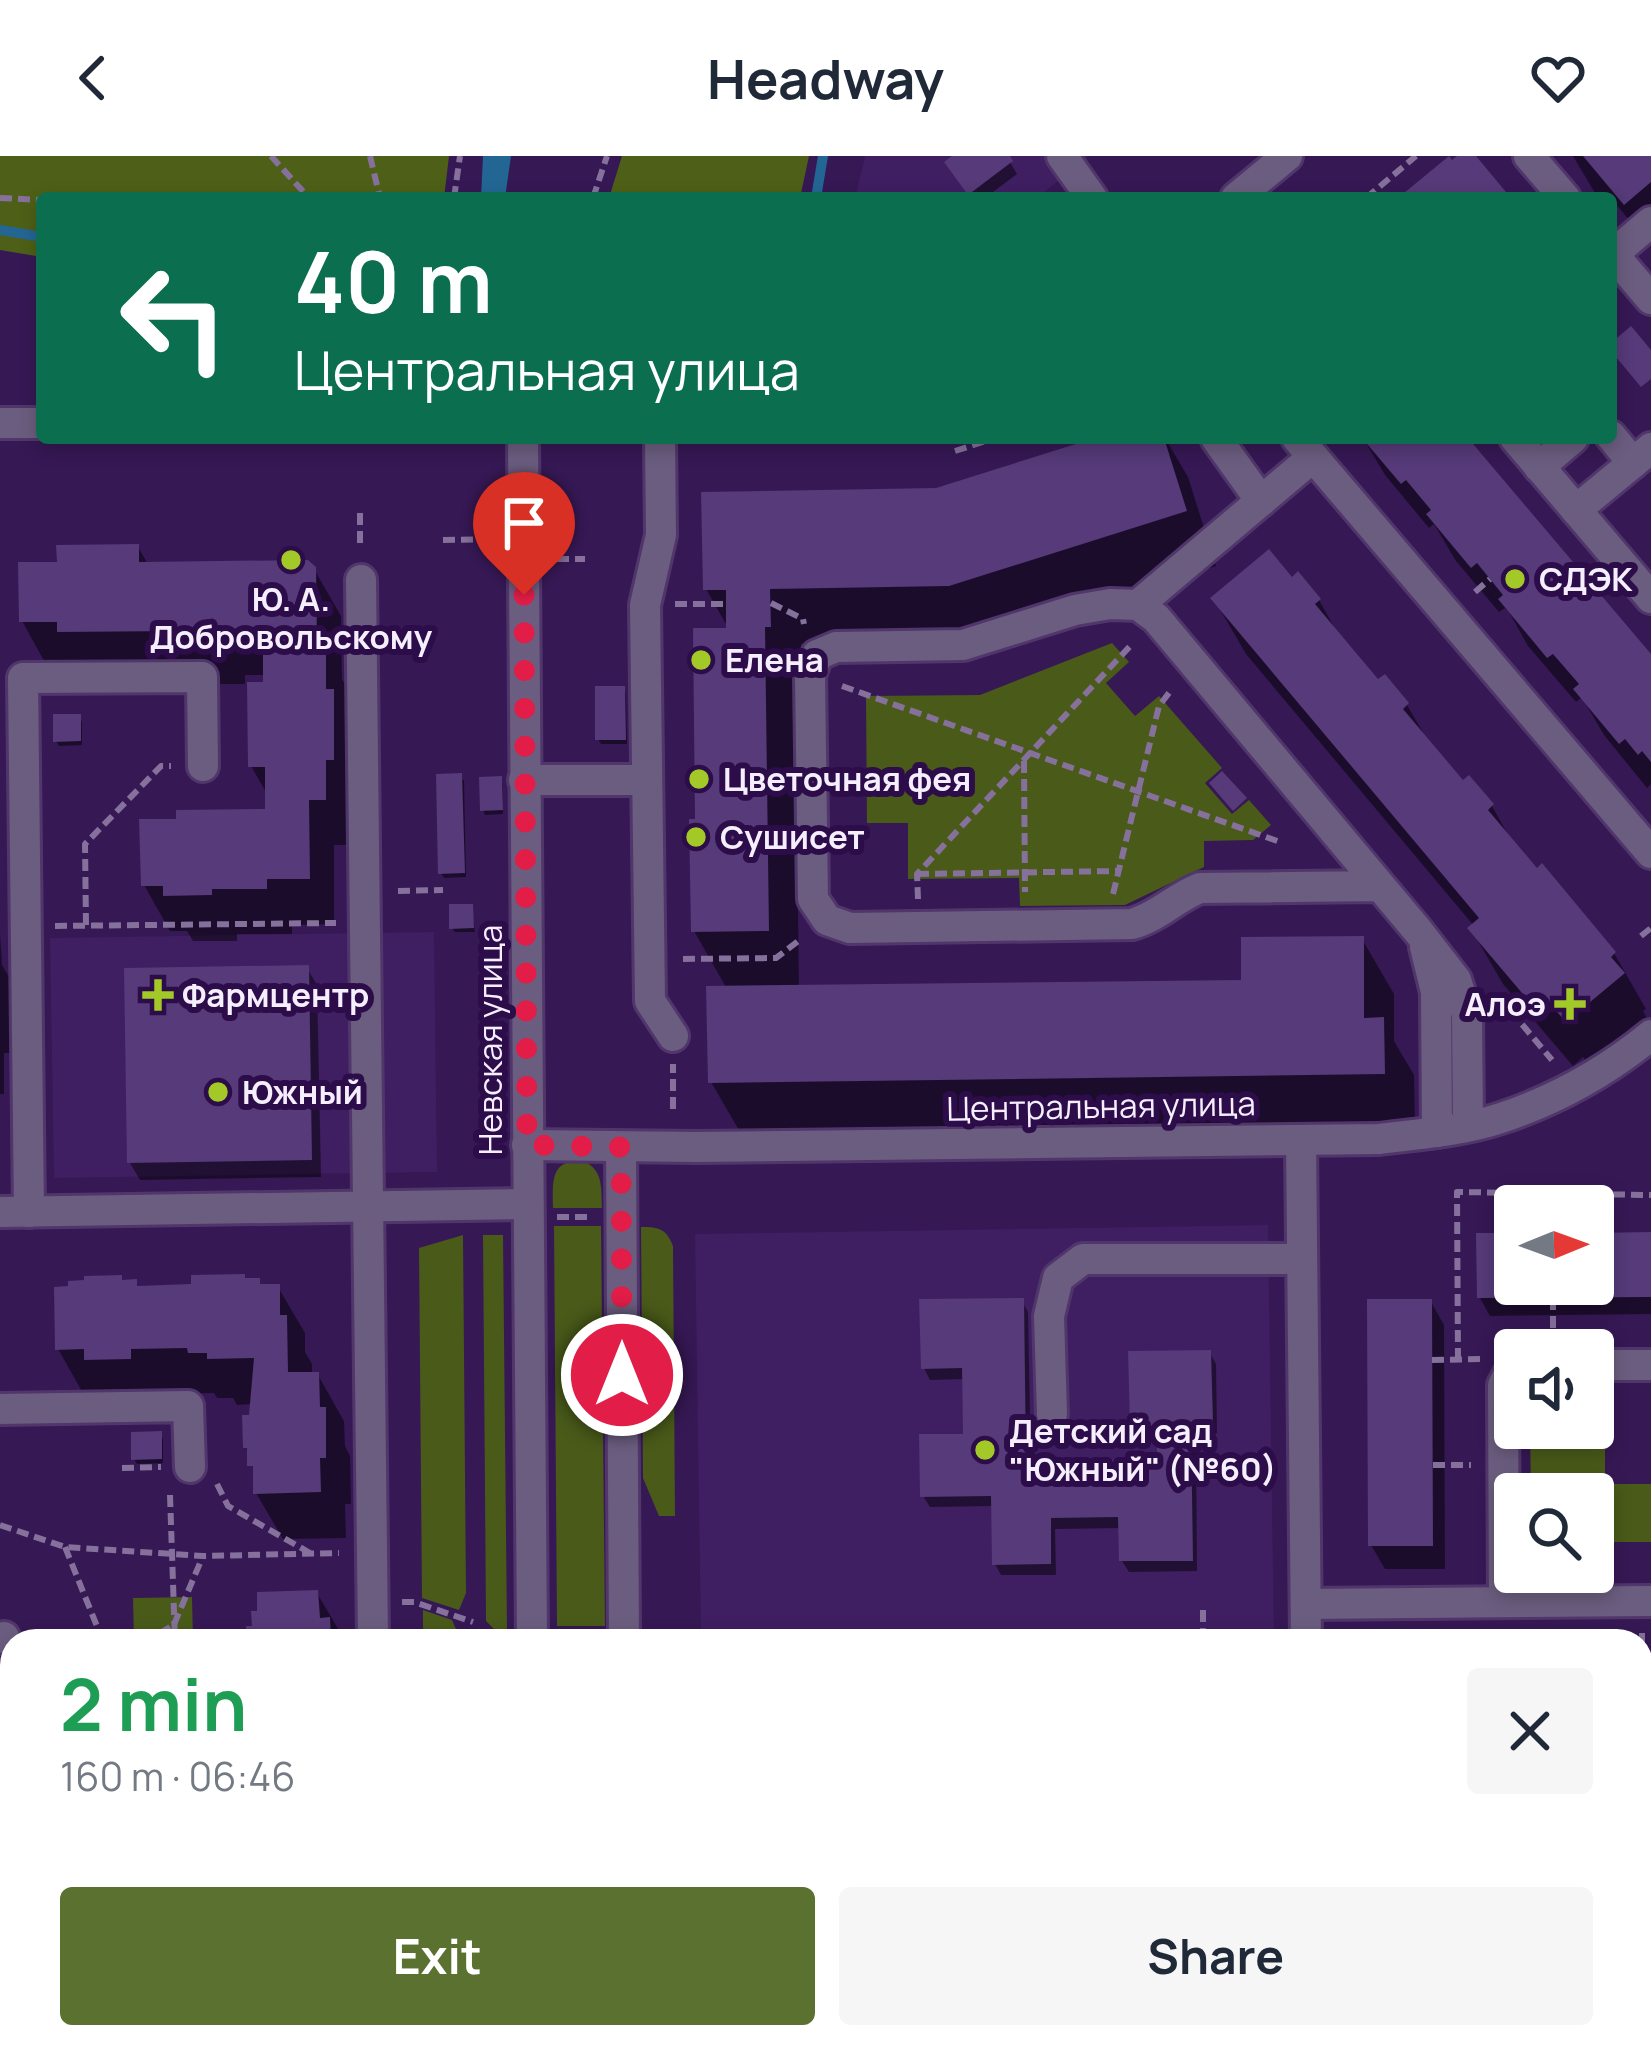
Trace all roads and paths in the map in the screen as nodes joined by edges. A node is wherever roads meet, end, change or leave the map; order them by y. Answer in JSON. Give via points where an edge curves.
{"nodes":[{"id":1,"x":271,"y":156,"type":"edge"},
{"id":2,"x":370,"y":156,"type":"edge"},
{"id":3,"x":460,"y":156,"type":"edge"},
{"id":4,"x":607,"y":156,"type":"edge"},
{"id":5,"x":1062,"y":156,"type":"edge"},
{"id":6,"x":1287,"y":156,"type":"edge"},
{"id":7,"x":1416,"y":156,"type":"edge"},
{"id":8,"x":1529,"y":156,"type":"edge"},
{"id":9,"x":304,"y":192,"type":"edge"},
{"id":10,"x":379,"y":192,"type":"edge"},
{"id":11,"x":455,"y":192,"type":"edge"},
{"id":12,"x":595,"y":192,"type":"edge"},
{"id":13,"x":1088,"y":192,"type":"edge"},
{"id":14,"x":1242,"y":192,"type":"edge"},
{"id":15,"x":1373,"y":192,"type":"edge"},
{"id":16,"x":1560,"y":192,"type":"edge"},
{"id":17,"x":0,"y":199,"type":"edge"},
{"id":18,"x":36,"y":200,"type":"edge"},
{"id":19,"x":1651,"y":222,"type":"edge"},
{"id":20,"x":1617,"y":249,"type":"edge"},
{"id":21,"x":1617,"y":259,"type":"edge"},
{"id":22,"x":1651,"y":299,"type":"edge"},
{"id":23,"x":0,"y":423,"type":"edge"},
{"id":24,"x":36,"y":423,"type":"edge"},
{"id":25,"x":523,"y":444,"type":"edge"},
{"id":26,"x":660,"y":444,"type":"edge"},
{"id":27,"x":976,"y":444,"type":"edge"},
{"id":28,"x":1220,"y":444,"type":"edge"},
{"id":29,"x":1520,"y":444,"type":"edge"},
{"id":30,"x":1566,"y":444,"type":"edge"},
{"id":31,"x":1305,"y":447,"type":"edge"},
{"id":32,"x":955,"y":451,"type":"dead end"},
{"id":33,"x":1642,"y":455,"type":"edge"},
{"id":34,"x":1539,"y":466,"type":"junction"},
{"id":35,"x":1261,"y":501,"type":"junction"},
{"id":36,"x":1576,"y":510,"type":"junction"},
{"id":37,"x":497,"y":539,"type":"dead end"},
{"id":38,"x":443,"y":540,"type":"dead end"},
{"id":39,"x":554,"y":559,"type":"dead end"},
{"id":40,"x":585,"y":559,"type":"dead end"},
{"id":41,"x":1490,"y":579,"type":"dead end"},
{"id":42,"x":361,"y":580,"type":"dead end"},
{"id":43,"x":1475,"y":592,"type":"dead end"},
{"id":44,"x":1651,"y":598,"type":"edge"},
{"id":45,"x":725,"y":604,"type":"dead end"},
{"id":46,"x":645,"y":605,"type":"junction"},
{"id":47,"x":1147,"y":611,"type":"junction"},
{"id":48,"x":1194,"y":664,"type":"junction"},
{"id":49,"x":810,"y":675,"type":"junction"},
{"id":50,"x":11,"y":678,"type":"edge"},
{"id":51,"x":1027,"y":756,"type":"junction"},
{"id":52,"x":203,"y":766,"type":"joint"},
{"id":53,"x":524,"y":780,"type":"junction"},
{"id":54,"x":647,"y":780,"type":"junction"},
{"id":55,"x":1138,"y":791,"type":"junction"},
{"id":56,"x":1317,"y":810,"type":"junction"},
{"id":57,"x":1651,"y":853,"type":"edge"},
{"id":58,"x":1025,"y":872,"type":"junction"},
{"id":59,"x":1118,"y":872,"type":"junction"},
{"id":60,"x":917,"y":874,"type":"junction"},
{"id":61,"x":1380,"y":886,"type":"junction"},
{"id":62,"x":443,"y":890,"type":"dead end"},
{"id":63,"x":364,"y":907,"type":"junction"},
{"id":64,"x":827,"y":920,"type":"junction"},
{"id":65,"x":86,"y":925,"type":"junction"},
{"id":66,"x":1106,"y":925,"type":"junction"},
{"id":67,"x":26,"y":926,"type":"junction"},
{"id":68,"x":1026,"y":926,"type":"junction"},
{"id":69,"x":918,"y":927,"type":"junction"},
{"id":70,"x":1651,"y":928,"type":"edge"},
{"id":71,"x":1418,"y":931,"type":"junction"},
{"id":72,"x":1642,"y":935,"type":"dead end"},
{"id":73,"x":673,"y":959,"type":"dead end"},
{"id":74,"x":1651,"y":1035,"type":"edge"},
{"id":75,"x":673,"y":1036,"type":"dead end"},
{"id":76,"x":674,"y":1084,"type":"dead end"},
{"id":77,"x":674,"y":1109,"type":"dead end"},
{"id":78,"x":1468,"y":1125,"type":"junction"},
{"id":79,"x":1437,"y":1132,"type":"junction"},
{"id":80,"x":1301,"y":1140,"type":"junction"},
{"id":81,"x":527,"y":1145,"type":"junction"},
{"id":82,"x":621,"y":1147,"type":"junction"},
{"id":83,"x":1651,"y":1195,"type":"edge"},
{"id":84,"x":369,"y":1207,"type":"junction"},
{"id":85,"x":540,"y":1211,"type":"junction"},
{"id":86,"x":14,"y":1212,"type":"edge"},
{"id":87,"x":602,"y":1217,"type":"dead end"},
{"id":88,"x":1302,"y":1259,"type":"junction"},
{"id":89,"x":1432,"y":1360,"type":"dead end"},
{"id":90,"x":1458,"y":1360,"type":"junction"},
{"id":91,"x":1494,"y":1364,"type":"edge"},
{"id":92,"x":1614,"y":1365,"type":"edge"},
{"id":93,"x":1651,"y":1365,"type":"edge"},
{"id":94,"x":0,"y":1408,"type":"edge"},
{"id":95,"x":1052,"y":1414,"type":"dead end"},
{"id":96,"x":1503,"y":1449,"type":"edge"},
{"id":97,"x":189,"y":1474,"type":"junction"},
{"id":98,"x":0,"y":1525,"type":"edge"},
{"id":99,"x":65,"y":1547,"type":"junction"},
{"id":100,"x":372,"y":1552,"type":"junction"},
{"id":101,"x":172,"y":1554,"type":"junction"},
{"id":102,"x":312,"y":1554,"type":"junction"},
{"id":103,"x":203,"y":1556,"type":"junction"},
{"id":104,"x":1651,"y":1601,"type":"edge"},
{"id":105,"x":373,"y":1602,"type":"junction"},
{"id":106,"x":1504,"y":1602,"type":"junction"},
{"id":107,"x":1306,"y":1604,"type":"junction"},
{"id":108,"x":1202,"y":1610,"type":"dead end"},
{"id":109,"x":473,"y":1622,"type":"dead end"},
{"id":110,"x":173,"y":1625,"type":"junction"},
{"id":111,"x":98,"y":1629,"type":"edge"},
{"id":112,"x":167,"y":1629,"type":"edge"},
{"id":113,"x":172,"y":1629,"type":"edge"},
{"id":114,"x":373,"y":1629,"type":"edge"},
{"id":115,"x":531,"y":1629,"type":"edge"},
{"id":116,"x":624,"y":1629,"type":"edge"},
{"id":117,"x":1203,"y":1629,"type":"edge"},
{"id":118,"x":1306,"y":1629,"type":"edge"}],
"edges":[{"from":1,"to":9,"type":"path"},
{"from":2,"to":10,"type":"path"},
{"from":3,"to":11,"type":"path"},
{"from":4,"to":12,"type":"path"},
{"from":5,"to":13,"type":"street"},
{"from":6,"to":14,"type":"street"},
{"from":7,"to":15,"type":"path"},
{"from":8,"to":16,"type":"street"},
{"from":17,"to":18,"type":"path"},
{"from":19,"to":20,"type":"street"},
{"from":21,"to":22,"type":"street"},
{"from":23,"to":24,"type":"street"},
{"from":25,"to":53,"type":"street","name":"Невская улица"},
{"from":26,"to":46,"type":"street","via":[[661,535]]},
{"from":27,"to":32,"type":"path"},
{"from":28,"to":35,"type":"street"},
{"from":29,"to":34,"type":"street"},
{"from":30,"to":34,"type":"street"},
{"from":31,"to":35,"type":"street"},
{"from":31,"to":57,"type":"street"},
{"from":33,"to":36,"type":"street"},
{"from":34,"to":36,"type":"street"},
{"from":35,"to":47,"type":"street"},
{"from":36,"to":44,"type":"street"},
{"from":37,"to":38,"type":"path"},
{"from":39,"to":40,"type":"path"},
{"from":41,"to":43,"type":"path"},
{"from":42,"to":63,"type":"street"},
{"from":45,"to":46,"type":"path"},
{"from":46,"to":54,"type":"street"},
{"from":47,"to":48,"type":"street"},
{"from":47,"to":49,"type":"street","via":[[1110,604],[1075,610],[963,645],[836,647],[817,655]]},
{"from":47,"to":51,"type":"path"},
{"from":48,"to":55,"type":"path","via":[[1159,706]]},
{"from":48,"to":56,"type":"street"},
{"from":49,"to":51,"type":"path"},
{"from":49,"to":64,"type":"street","via":[[814,899]]},
{"from":50,"to":52,"type":"street","via":[[202,676]]},
{"from":50,"to":67,"type":"street"},
{"from":51,"to":55,"type":"path"},
{"from":51,"to":58,"type":"path"},
{"from":51,"to":60,"type":"path"},
{"from":52,"to":65,"type":"path","via":[[161,766],[85,844]]},
{"from":53,"to":54,"type":"street"},
{"from":53,"to":81,"type":"street","name":"Невская улица"},
{"from":54,"to":75,"type":"street","via":[[650,1001]]},
{"from":55,"to":56,"type":"path","via":[[1280,842]]},
{"from":55,"to":59,"type":"path"},
{"from":56,"to":61,"type":"street"},
{"from":58,"to":59,"type":"path"},
{"from":58,"to":60,"type":"path"},
{"from":58,"to":68,"type":"path"},
{"from":59,"to":66,"type":"path"},
{"from":60,"to":69,"type":"path"},
{"from":61,"to":66,"type":"street","via":[[1200,888],[1148,920]]},
{"from":61,"to":71,"type":"street"},
{"from":62,"to":63,"type":"path"},
{"from":63,"to":65,"type":"path"},
{"from":63,"to":84,"type":"street"},
{"from":64,"to":69,"type":"street","via":[[850,928]]},
{"from":64,"to":73,"type":"path","via":[[776,958]]},
{"from":65,"to":67,"type":"path"},
{"from":66,"to":68,"type":"street"},
{"from":67,"to":86,"type":"street"},
{"from":68,"to":69,"type":"street"},
{"from":70,"to":72,"type":"path"},
{"from":71,"to":78,"type":"street","via":[[1456,980],[1467,1015]]},
{"from":71,"to":79,"type":"street","via":[[1436,992]]},
{"from":74,"to":78,"type":"street","name":"Центральная улица","via":[[1553,1098]]},
{"from":76,"to":77,"type":"path"},
{"from":78,"to":79,"type":"street","name":"Центральная улица"},
{"from":79,"to":80,"type":"street","name":"Центральная улица"},
{"from":80,"to":82,"type":"street","name":"Центральная улица"},
{"from":80,"to":88,"type":"street"},
{"from":81,"to":82,"type":"street","name":"Центральная улица"},
{"from":81,"to":85,"type":"street","name":"Невская улица"},
{"from":82,"to":116,"type":"street"},
{"from":83,"to":90,"type":"path","via":[[1457,1192]]},
{"from":84,"to":85,"type":"street"},
{"from":84,"to":86,"type":"street"},
{"from":84,"to":100,"type":"street"},
{"from":85,"to":87,"type":"path"},
{"from":85,"to":115,"type":"street","name":"Невская улица"},
{"from":88,"to":95,"type":"street","via":[[1083,1259],[1058,1278],[1049,1316]]},
{"from":88,"to":107,"type":"street"},
{"from":89,"to":90,"type":"path"},
{"from":90,"to":91,"type":"path"},
{"from":92,"to":93,"type":"street"},
{"from":94,"to":97,"type":"street","via":[[188,1406]]},
{"from":96,"to":106,"type":"street"},
{"from":97,"to":101,"type":"path"},
{"from":97,"to":102,"type":"path"},
{"from":98,"to":99,"type":"path"},
{"from":99,"to":101,"type":"path"},
{"from":99,"to":111,"type":"path"},
{"from":100,"to":102,"type":"path"},
{"from":100,"to":105,"type":"street"},
{"from":101,"to":103,"type":"path"},
{"from":101,"to":110,"type":"path"},
{"from":102,"to":103,"type":"path"},
{"from":103,"to":110,"type":"path"},
{"from":104,"to":106,"type":"street"},
{"from":105,"to":109,"type":"path","via":[[415,1602]]},
{"from":105,"to":114,"type":"street"},
{"from":106,"to":107,"type":"street"},
{"from":107,"to":118,"type":"street"},
{"from":108,"to":117,"type":"path"},
{"from":110,"to":112,"type":"path"},
{"from":110,"to":113,"type":"path"}]}
